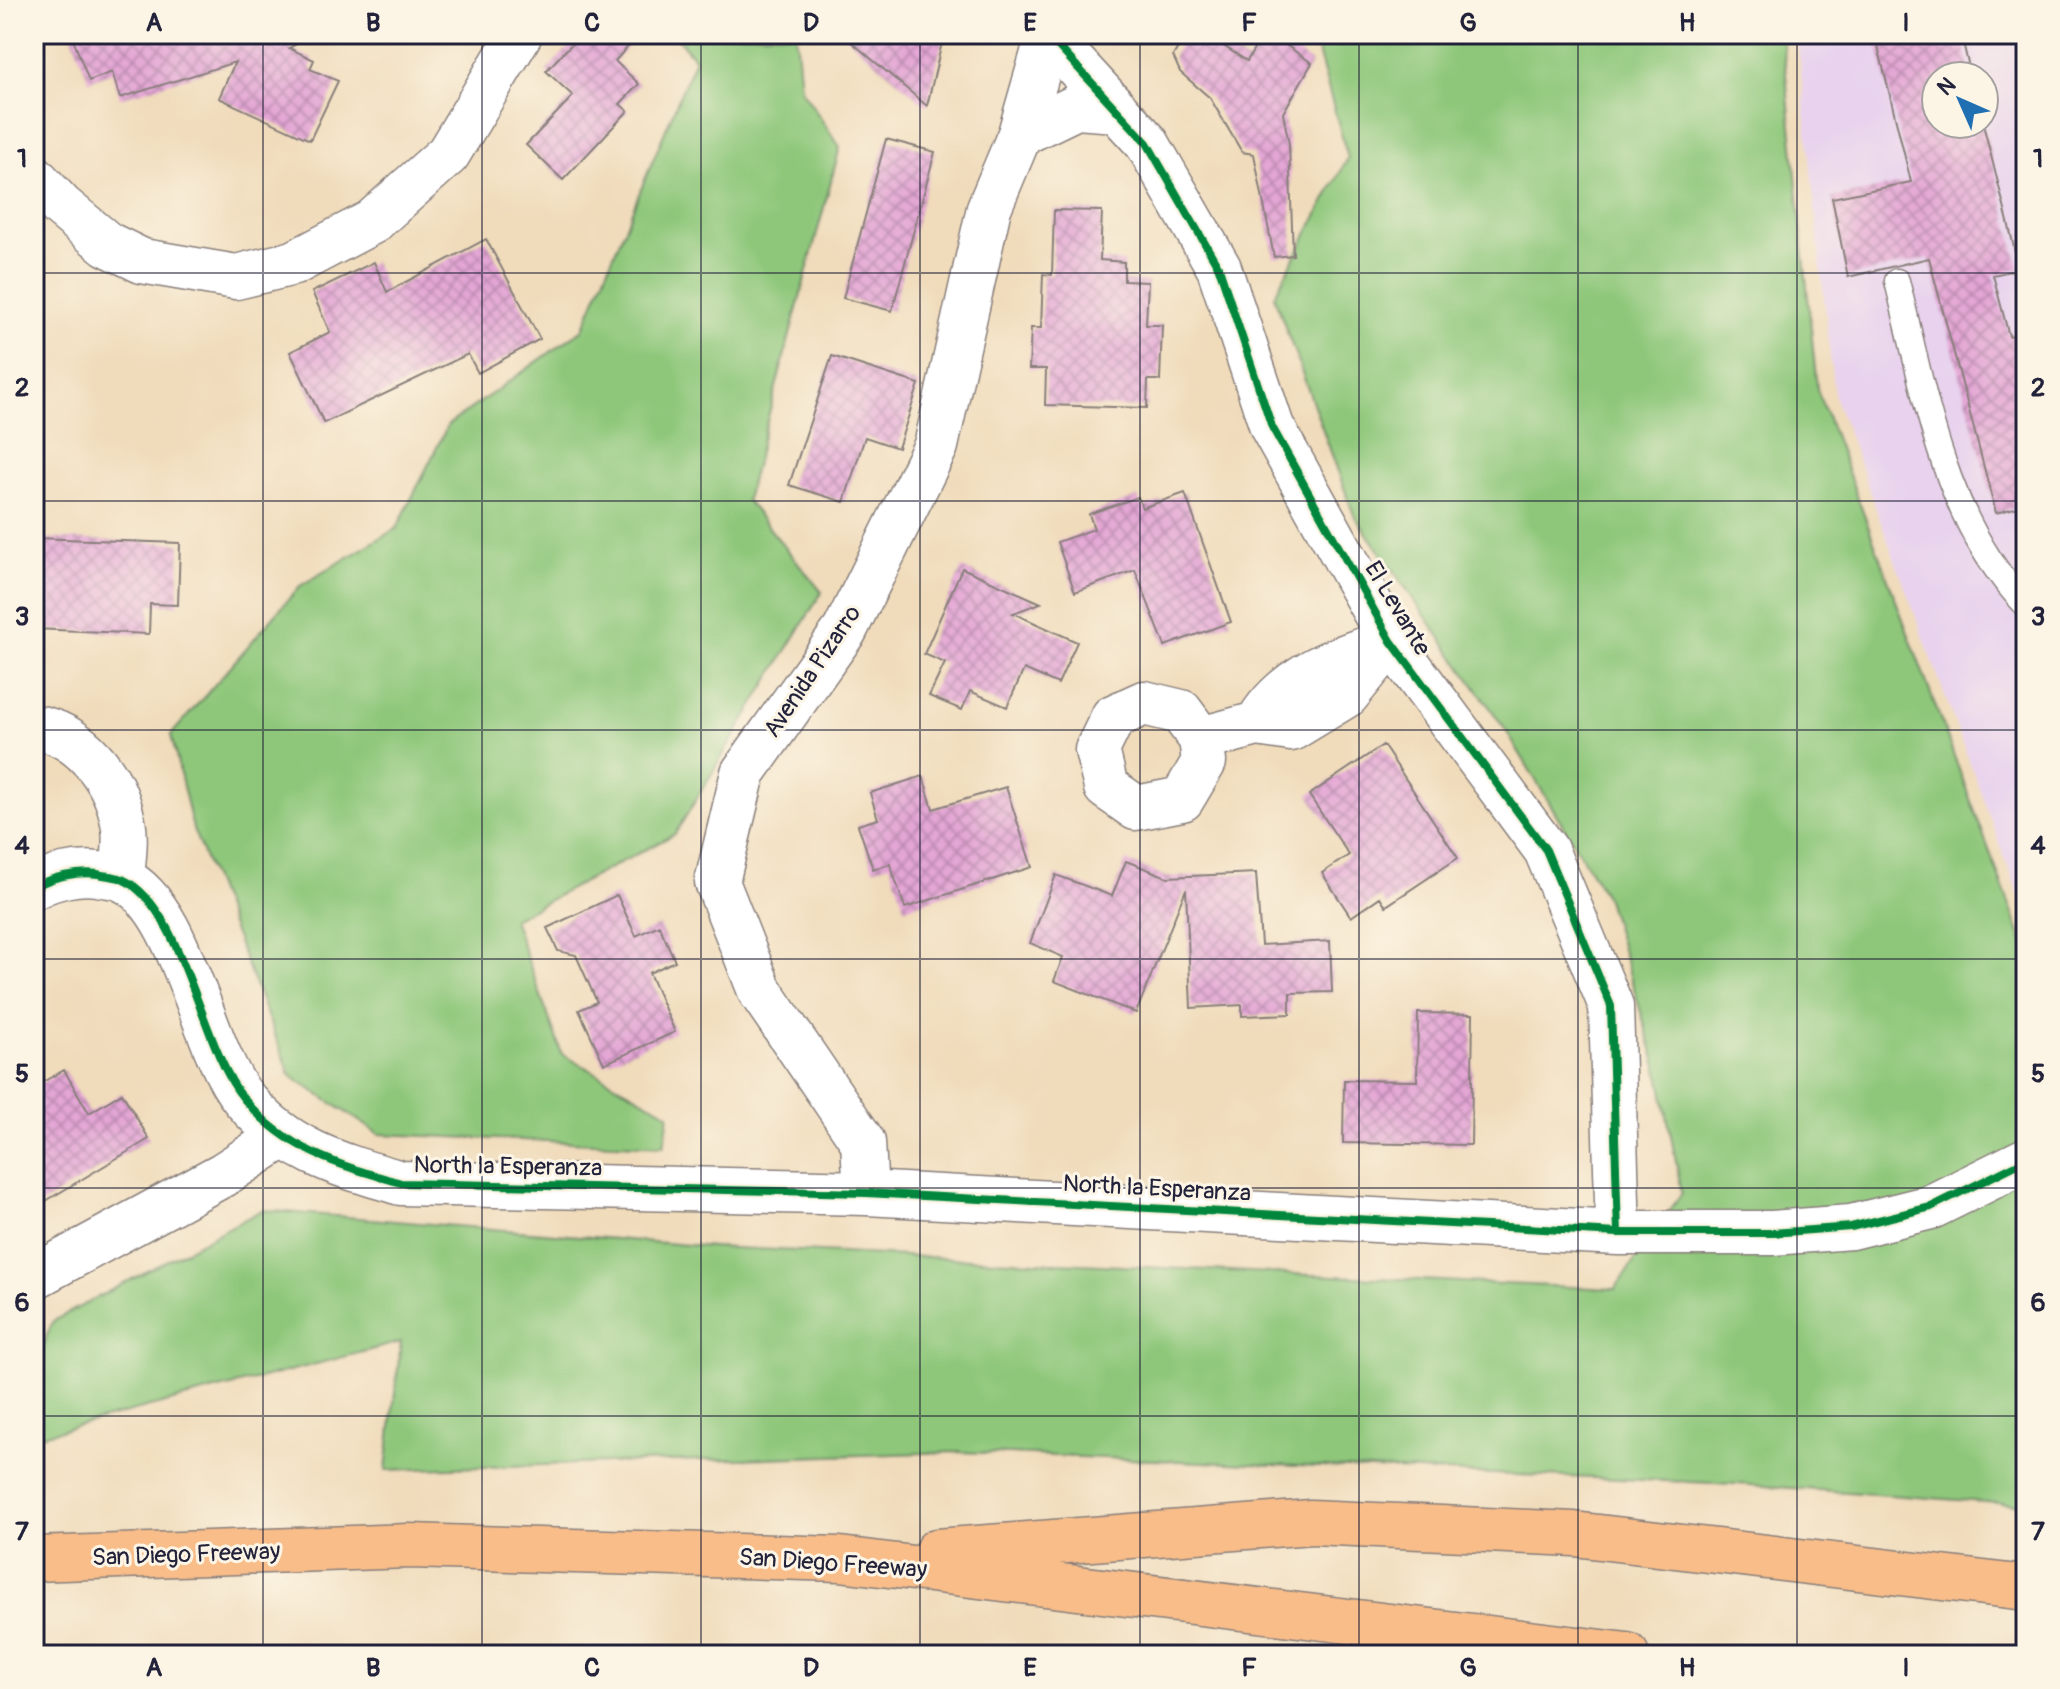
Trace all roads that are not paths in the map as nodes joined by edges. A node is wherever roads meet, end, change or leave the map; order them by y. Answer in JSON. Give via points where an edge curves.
{"nodes":[{"id":1,"x":520,"y":34,"type":"edge"},
{"id":2,"x":1048,"y":35,"type":"edge"},
{"id":3,"x":1117,"y":110,"type":"junction"},
{"id":4,"x":1020,"y":134,"type":"junction"},
{"id":5,"x":34,"y":177,"type":"edge"},
{"id":6,"x":1897,"y":281,"type":"dead end"},
{"id":7,"x":2026,"y":605,"type":"edge"},
{"id":8,"x":1391,"y":641,"type":"junction"},
{"id":9,"x":34,"y":727,"type":"edge"},
{"id":10,"x":1201,"y":739,"type":"dead end"},
{"id":11,"x":122,"y":879,"type":"junction"},
{"id":12,"x":34,"y":887,"type":"edge"},
{"id":13,"x":281,"y":1137,"type":"junction"},
{"id":14,"x":2026,"y":1160,"type":"edge"},
{"id":15,"x":866,"y":1193,"type":"junction"},
{"id":16,"x":1618,"y":1233,"type":"junction"},
{"id":17,"x":34,"y":1277,"type":"edge"},
{"id":18,"x":34,"y":1559,"type":"edge"},
{"id":19,"x":840,"y":1559,"type":"junction"},
{"id":20,"x":2026,"y":1588,"type":"edge"},
{"id":21,"x":1627,"y":1655,"type":"edge"}],
"edges":[{"from":1,"to":5,"type":"street","via":[[448,154],[372,222],[294,263],[236,277],[142,261],[107,244]]},
{"from":2,"to":3,"type":"street","name":"El Levante"},
{"from":2,"to":4,"type":"street","name":"Avenida Pizarro"},
{"from":3,"to":4,"type":"street","via":[[1076,107]]},
{"from":3,"to":8,"type":"street","name":"El Levante","via":[[1147,143],[1219,268],[1272,427]]},
{"from":4,"to":15,"type":"street","name":"Avenida Pizarro","via":[[989,208],[936,446],[845,630],[743,773],[717,882],[760,991],[863,1142]]},
{"from":6,"to":7,"type":"lane","via":[[1946,475],[1977,537]]},
{"from":8,"to":10,"type":"street","via":[[1347,695],[1291,729],[1257,724]]},
{"from":8,"to":16,"type":"street","name":"El Levante","via":[[1546,850],[1611,1006]]},
{"from":9,"to":11,"type":"street","via":[[52,729],[84,750],[114,788],[124,825]]},
{"from":11,"to":12,"type":"street","via":[[84,872]]},
{"from":11,"to":13,"type":"street","name":"North la Esperanza","via":[[145,897],[178,951],[223,1070]]},
{"from":13,"to":15,"type":"street","name":"North la Esperanza","via":[[336,1165],[401,1183]]},
{"from":13,"to":17,"type":"street","via":[[224,1174]]},
{"from":14,"to":16,"type":"street","name":"North la Esperanza","via":[[1931,1207],[1851,1227]]},
{"from":15,"to":16,"type":"street","name":"North la Esperanza"},
{"from":18,"to":19,"type":"highway","name":"San Diego Freeway","via":[[409,1546]]},
{"from":19,"to":20,"type":"highway","via":[[1311,1522],[1574,1534]]},
{"from":19,"to":21,"type":"highway","name":"San Diego Freeway"}]}
